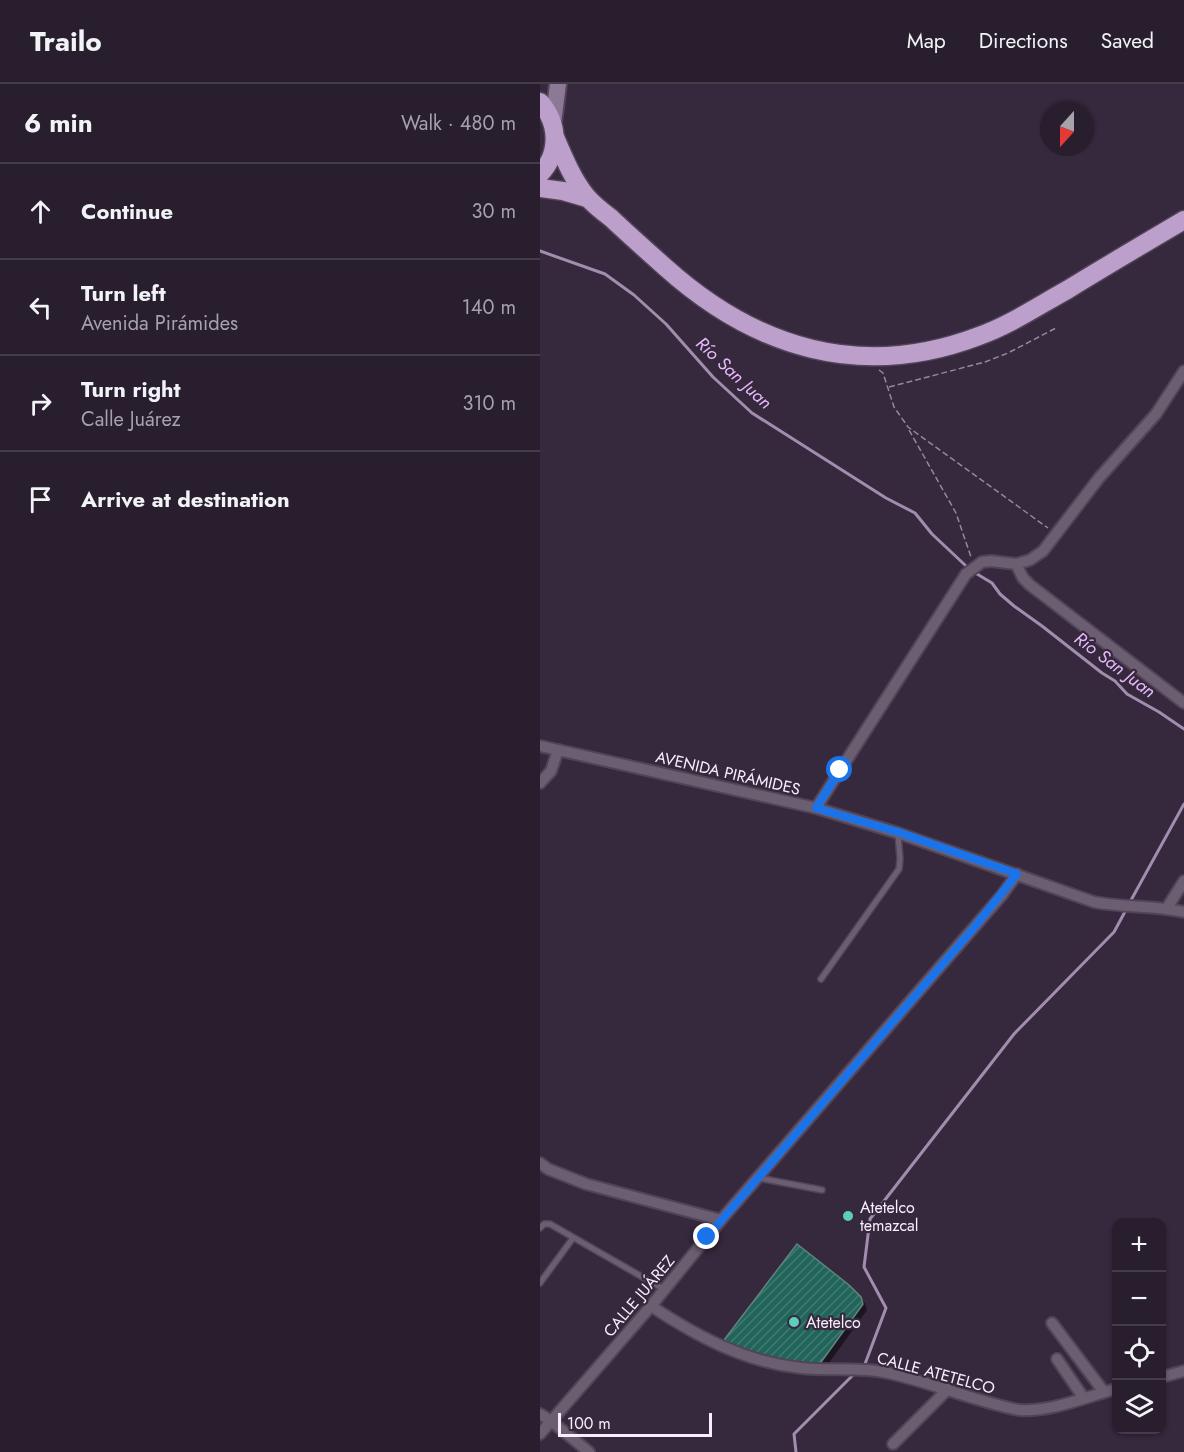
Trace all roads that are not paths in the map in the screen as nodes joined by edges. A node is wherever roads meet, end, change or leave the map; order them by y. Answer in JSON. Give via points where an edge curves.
{"nodes":[{"id":1,"x":558,"y":84,"type":"edge"},
{"id":2,"x":540,"y":102,"type":"edge"},
{"id":3,"x":554,"y":130,"type":"junction"},
{"id":4,"x":540,"y":174,"type":"edge"},
{"id":5,"x":540,"y":188,"type":"edge"},
{"id":6,"x":587,"y":198,"type":"junction"},
{"id":7,"x":1184,"y":220,"type":"edge"},
{"id":8,"x":1184,"y":371,"type":"edge"},
{"id":9,"x":1016,"y":564,"type":"junction"},
{"id":10,"x":1184,"y":703,"type":"edge"},
{"id":11,"x":540,"y":747,"type":"edge"},
{"id":12,"x":558,"y":750,"type":"junction"},
{"id":13,"x":540,"y":783,"type":"edge"},
{"id":14,"x":816,"y":808,"type":"junction"},
{"id":15,"x":898,"y":832,"type":"junction"},
{"id":16,"x":1017,"y":874,"type":"junction"},
{"id":17,"x":1184,"y":881,"type":"edge"},
{"id":18,"x":1167,"y":908,"type":"junction"},
{"id":19,"x":1184,"y":912,"type":"edge"},
{"id":20,"x":820,"y":979,"type":"dead end"},
{"id":21,"x":540,"y":1163,"type":"edge"},
{"id":22,"x":759,"y":1178,"type":"junction"},
{"id":23,"x":822,"y":1190,"type":"dead end"},
{"id":24,"x":721,"y":1220,"type":"junction"},
{"id":25,"x":540,"y":1228,"type":"edge"},
{"id":26,"x":573,"y":1238,"type":"junction"},
{"id":27,"x":540,"y":1283,"type":"edge"},
{"id":28,"x":665,"y":1290,"type":"junction"},
{"id":29,"x":651,"y":1306,"type":"junction"},
{"id":30,"x":1052,"y":1323,"type":"dead end"},
{"id":31,"x":1057,"y":1359,"type":"dead end"},
{"id":32,"x":1184,"y":1371,"type":"edge"},
{"id":33,"x":1166,"y":1376,"type":"edge"},
{"id":34,"x":948,"y":1389,"type":"junction"},
{"id":35,"x":1112,"y":1390,"type":"edge"},
{"id":36,"x":1104,"y":1392,"type":"junction"},
{"id":37,"x":1083,"y":1397,"type":"junction"},
{"id":38,"x":540,"y":1414,"type":"edge"},
{"id":39,"x":551,"y":1421,"type":"junction"},
{"id":40,"x":540,"y":1434,"type":"edge"},
{"id":41,"x":893,"y":1444,"type":"dead end"},
{"id":42,"x":589,"y":1452,"type":"edge"}],
"edges":[{"from":1,"to":3,"type":"main road"},
{"from":2,"to":3,"type":"highway"},
{"from":3,"to":4,"type":"highway","via":[[552,156]]},
{"from":3,"to":6,"type":"highway","via":[[571,172]]},
{"from":5,"to":6,"type":"highway"},
{"from":6,"to":7,"type":"highway","via":[[687,287],[729,316],[800,346],[831,354],[865,356],[934,350],[990,332]]},
{"from":8,"to":9,"type":"street","via":[[1156,414],[1099,478],[1043,551]]},
{"from":9,"to":10,"type":"street","via":[[1030,585]]},
{"from":9,"to":14,"type":"street","via":[[982,562],[960,581]]},
{"from":11,"to":12,"type":"street","name":"AVENIDA PIRÁMIDES"},
{"from":12,"to":13,"type":"street","via":[[551,771]]},
{"from":12,"to":14,"type":"street","name":"AVENIDA PIRÁMIDES"},
{"from":14,"to":15,"type":"street","name":"AVENIDA PIRÁMIDES"},
{"from":15,"to":16,"type":"street","name":"AVENIDA PIRÁMIDES"},
{"from":15,"to":20,"type":"lane","via":[[899,869]]},
{"from":16,"to":18,"type":"street","name":"AVENIDA PIRÁMIDES","via":[[1094,902]]},
{"from":16,"to":22,"type":"street","name":"CALLE JUÁREZ"},
{"from":17,"to":18,"type":"street"},
{"from":18,"to":19,"type":"street","name":"AVENIDA PIRÁMIDES"},
{"from":21,"to":24,"type":"street","via":[[586,1184]]},
{"from":22,"to":23,"type":"lane"},
{"from":22,"to":24,"type":"street","name":"CALLE JUÁREZ"},
{"from":24,"to":28,"type":"street","name":"CALLE JUÁREZ"},
{"from":25,"to":26,"type":"lane","via":[[548,1223]]},
{"from":26,"to":27,"type":"lane"},
{"from":26,"to":28,"type":"lane"},
{"from":28,"to":29,"type":"street","name":"CALLE JUÁREZ"},
{"from":29,"to":34,"type":"street","name":"CALLE ATETELCO","via":[[719,1346],[753,1359],[804,1368],[881,1371]]},
{"from":29,"to":39,"type":"street","name":"CALLE JUÁREZ"},
{"from":30,"to":36,"type":"street"},
{"from":31,"to":37,"type":"street"},
{"from":32,"to":33,"type":"street"},
{"from":34,"to":37,"type":"street","name":"CALLE ATETELCO","via":[[1026,1410]]},
{"from":34,"to":41,"type":"street"},
{"from":35,"to":36,"type":"street","name":"CALLE ATETELCO"},
{"from":36,"to":37,"type":"street","name":"CALLE ATETELCO"},
{"from":38,"to":39,"type":"street"},
{"from":39,"to":40,"type":"street","name":"CALLE JUÁREZ"},
{"from":39,"to":42,"type":"street"}]}
